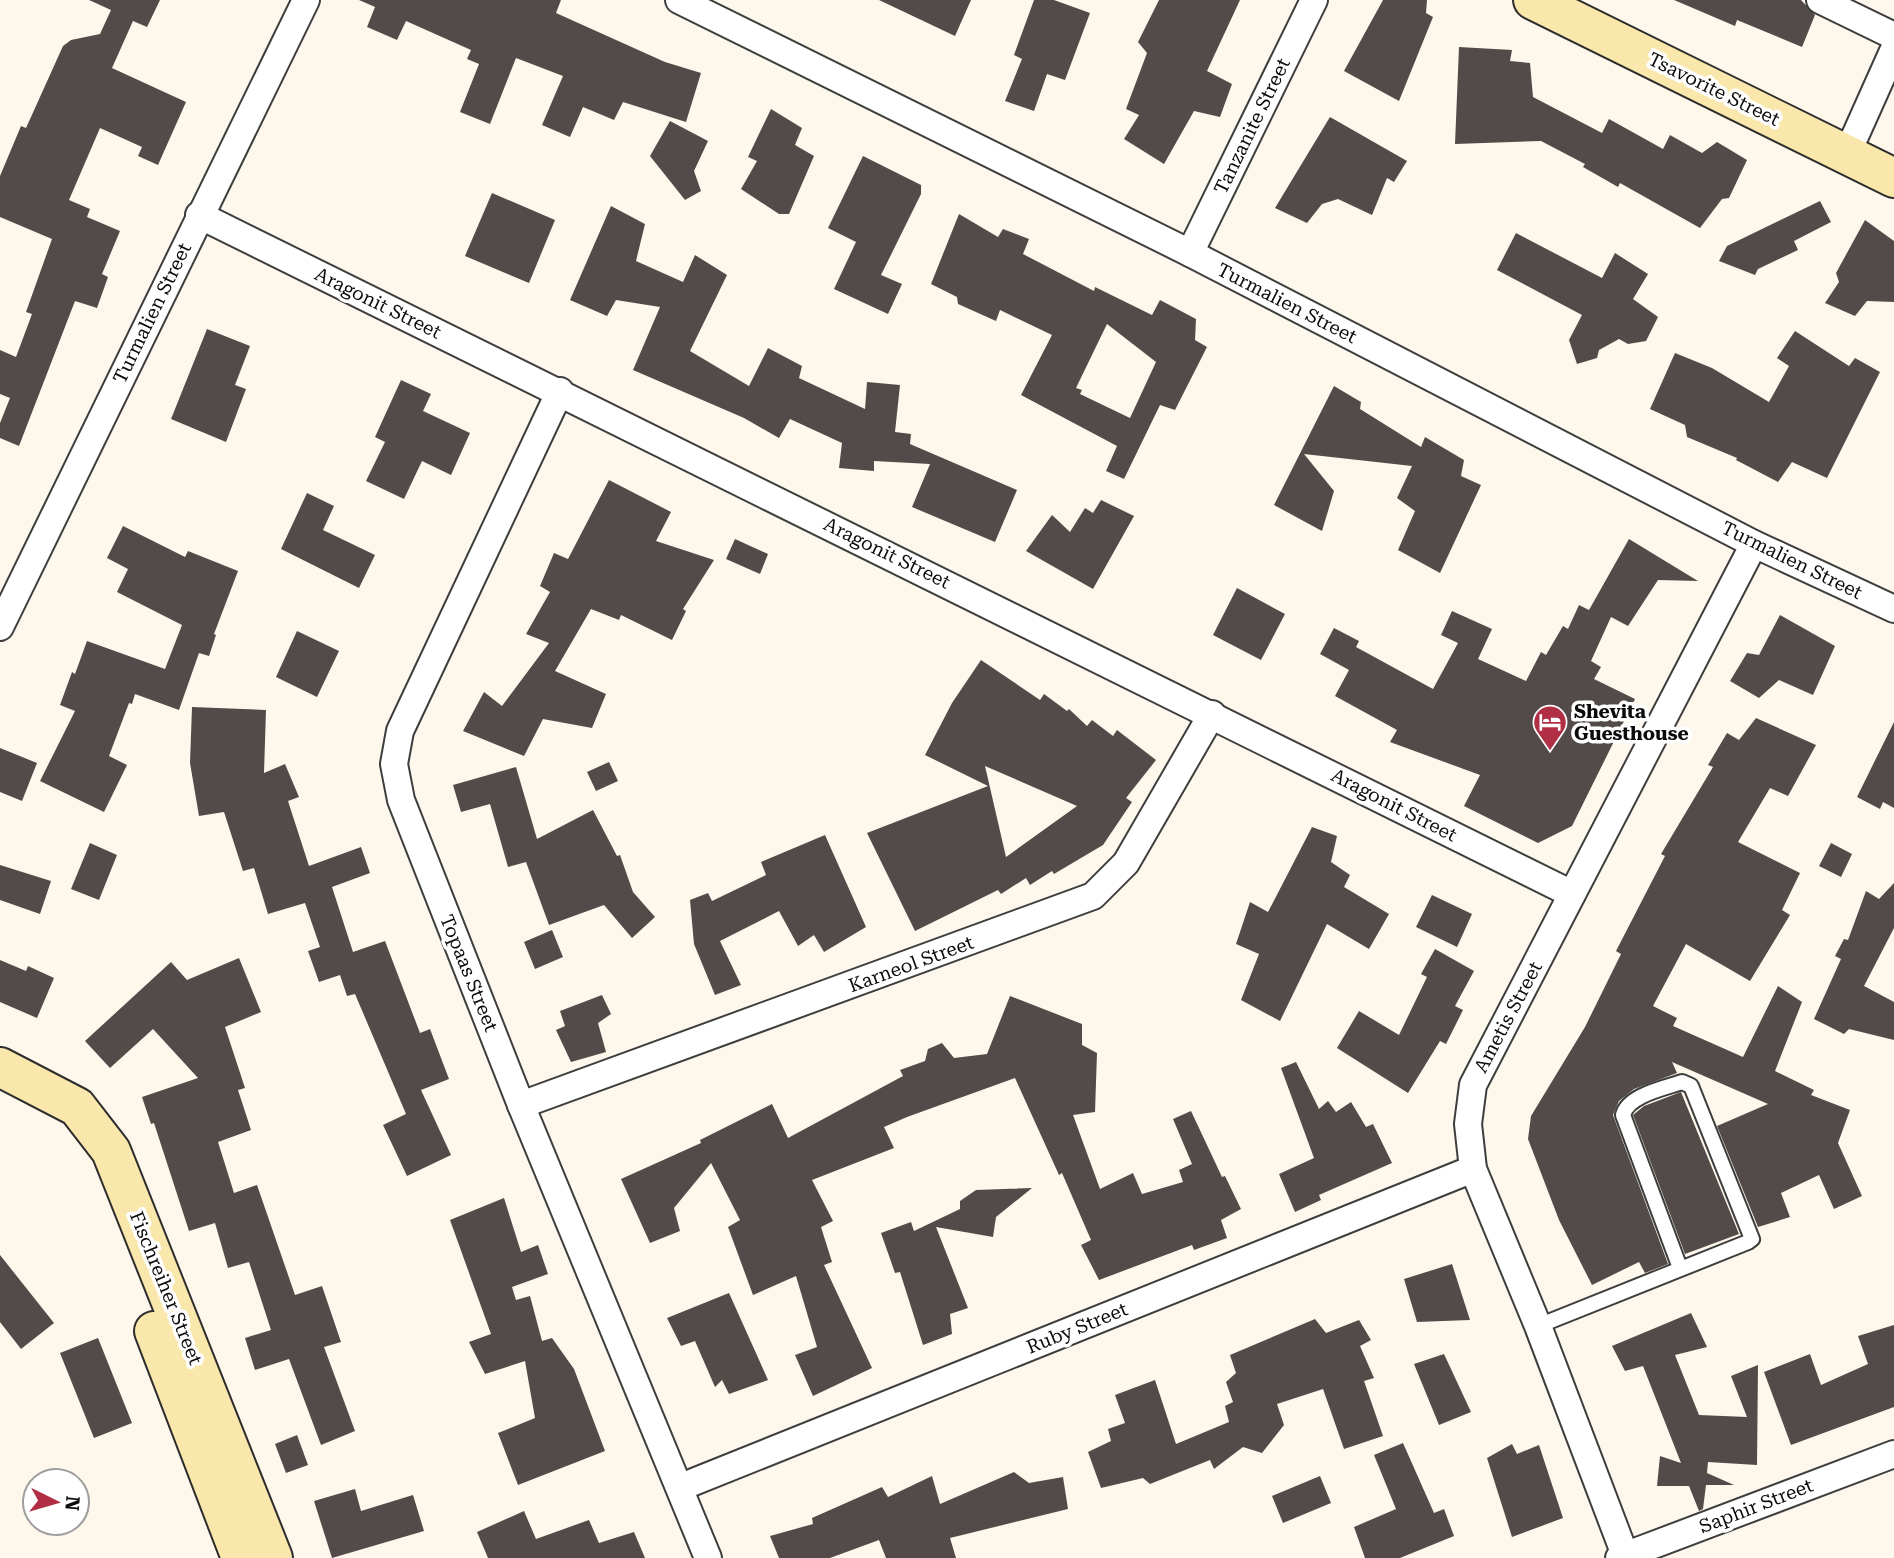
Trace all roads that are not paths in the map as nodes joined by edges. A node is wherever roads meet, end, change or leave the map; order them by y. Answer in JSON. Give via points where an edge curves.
{"nodes":[{"id":1,"x":306,"y":0,"type":"edge"},
{"id":2,"x":679,"y":0,"type":"edge"},
{"id":3,"x":1314,"y":0,"type":"edge"},
{"id":4,"x":1533,"y":0,"type":"edge"},
{"id":5,"x":1588,"y":0,"type":"edge"},
{"id":6,"x":1820,"y":0,"type":"edge"},
{"id":7,"x":1894,"y":36,"type":"edge"},
{"id":8,"x":1894,"y":49,"type":"edge"},
{"id":9,"x":1852,"y":142,"type":"junction"},
{"id":10,"x":1894,"y":150,"type":"edge"},
{"id":11,"x":1894,"y":178,"type":"edge"},
{"id":12,"x":199,"y":215,"type":"junction"},
{"id":13,"x":1190,"y":253,"type":"junction"},
{"id":14,"x":560,"y":391,"type":"junction"},
{"id":15,"x":1754,"y":544,"type":"junction"},
{"id":16,"x":1894,"y":609,"type":"edge"},
{"id":17,"x":0,"y":628,"type":"edge"},
{"id":18,"x":1212,"y":713,"type":"junction"},
{"id":19,"x":1572,"y":894,"type":"junction"},
{"id":20,"x":0,"y":1067,"type":"edge"},
{"id":21,"x":0,"y":1095,"type":"edge"},
{"id":22,"x":522,"y":1105,"type":"junction"},
{"id":23,"x":1473,"y":1169,"type":"junction"},
{"id":24,"x":1680,"y":1268,"type":"junction"},
{"id":25,"x":1538,"y":1326,"type":"junction"},
{"id":26,"x":1894,"y":1454,"type":"edge"},
{"id":27,"x":681,"y":1487,"type":"junction"},
{"id":28,"x":1622,"y":1557,"type":"edge"},
{"id":29,"x":241,"y":1558,"type":"edge"},
{"id":30,"x":273,"y":1558,"type":"edge"},
{"id":31,"x":708,"y":1558,"type":"edge"}],
"edges":[{"from":1,"to":12,"type":"street","name":"Turmalien Street"},
{"from":2,"to":13,"type":"street","name":"Turmalien Street"},
{"from":3,"to":13,"type":"street","name":"Tanzanite Street"},
{"from":4,"to":9,"type":"street","name":"Tsavorite Street"},
{"from":5,"to":9,"type":"street","name":"Tsavorite Street"},
{"from":6,"to":7,"type":"street"},
{"from":8,"to":9,"type":"street"},
{"from":9,"to":10,"type":"street","name":"Tsavorite Street"},
{"from":9,"to":11,"type":"street","name":"Tsavorite Street"},
{"from":12,"to":14,"type":"street","name":"Aragonit Street"},
{"from":12,"to":17,"type":"street","name":"Turmalien Street"},
{"from":13,"to":15,"type":"street","name":"Turmalien Street"},
{"from":14,"to":18,"type":"street","name":"Aragonit Street"},
{"from":14,"to":22,"type":"street","name":"Topaas Street","via":[[400,731],[394,764],[401,800]]},
{"from":15,"to":16,"type":"street","name":"Turmalien Street"},
{"from":15,"to":19,"type":"street","name":"Ametis Street"},
{"from":18,"to":19,"type":"street","name":"Aragonit Street"},
{"from":18,"to":22,"type":"street","name":"Karneol Street","via":[[1126,863],[1093,896]]},
{"from":19,"to":23,"type":"street","name":"Ametis Street","via":[[1473,1085],[1468,1124]]},
{"from":20,"to":30,"type":"street","name":"Fischreiher Street","via":[[77,1107],[111,1151]]},
{"from":21,"to":29,"type":"street","name":"Fischreiher Street","via":[[64,1123],[88,1156]]},
{"from":22,"to":27,"type":"street","name":"Topaas Street"},
{"from":23,"to":25,"type":"street","name":"Ametis Street"},
{"from":23,"to":27,"type":"street","name":"Ruby Street"},
{"from":24,"to":24,"type":"lane","via":[[1748,1242],[1752,1235],[1691,1086],[1682,1082],[1633,1101],[1623,1115]]},
{"from":24,"to":25,"type":"lane"},
{"from":25,"to":28,"type":"street","name":"Ametis Street"},
{"from":26,"to":28,"type":"street","name":"Saphir Street"},
{"from":27,"to":31,"type":"street","name":"Topaas Street"}]}
